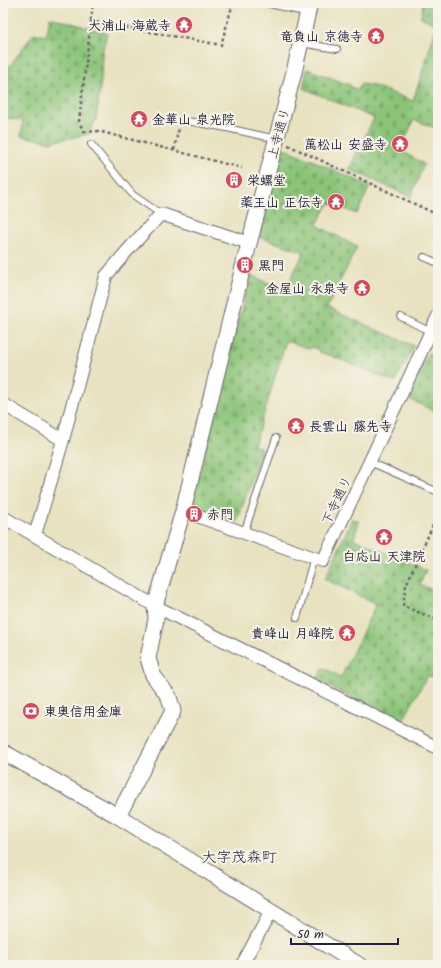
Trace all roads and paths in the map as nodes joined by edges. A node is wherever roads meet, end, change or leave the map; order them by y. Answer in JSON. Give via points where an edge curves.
{"nodes":[{"id":1,"x":93,"y":3,"type":"edge"},
{"id":2,"x":234,"y":3,"type":"edge"},
{"id":3,"x":266,"y":3,"type":"edge"},
{"id":4,"x":309,"y":8,"type":"edge"},
{"id":5,"x":90,"y":21,"type":"junction"},
{"id":6,"x":301,"y":43,"type":"junction"},
{"id":7,"x":337,"y":49,"type":"dead end"},
{"id":8,"x":182,"y":120,"type":"joint"},
{"id":9,"x":84,"y":132,"type":"junction"},
{"id":10,"x":276,"y":139,"type":"junction"},
{"id":11,"x":90,"y":144,"type":"joint"},
{"id":12,"x":174,"y":150,"type":"junction"},
{"id":13,"x":242,"y":168,"type":"dead end"},
{"id":14,"x":162,"y":214,"type":"junction"},
{"id":15,"x":438,"y":216,"type":"edge"},
{"id":16,"x":249,"y":243,"type":"junction"},
{"id":17,"x":424,"y":257,"type":"dead end"},
{"id":18,"x":438,"y":263,"type":"edge"},
{"id":19,"x":438,"y":316,"type":"edge"},
{"id":20,"x":401,"y":317,"type":"dead end"},
{"id":21,"x":431,"y":332,"type":"junction"},
{"id":22,"x":3,"y":404,"type":"edge"},
{"id":23,"x":276,"y":438,"type":"dead end"},
{"id":24,"x":63,"y":440,"type":"junction"},
{"id":25,"x":370,"y":462,"type":"junction"},
{"id":26,"x":438,"y":492,"type":"edge"},
{"id":27,"x":183,"y":511,"type":"junction"},
{"id":28,"x":438,"y":514,"type":"edge"},
{"id":29,"x":3,"y":517,"type":"edge"},
{"id":30,"x":244,"y":533,"type":"junction"},
{"id":31,"x":35,"y":535,"type":"junction"},
{"id":32,"x":314,"y":557,"type":"junction"},
{"id":33,"x":155,"y":606,"type":"junction"},
{"id":34,"x":298,"y":618,"type":"dead end"},
{"id":35,"x":438,"y":620,"type":"edge"},
{"id":36,"x":438,"y":748,"type":"edge"},
{"id":37,"x":3,"y":752,"type":"edge"},
{"id":38,"x":118,"y":816,"type":"junction"},
{"id":39,"x":271,"y":911,"type":"junction"},
{"id":40,"x":242,"y":965,"type":"edge"},
{"id":41,"x":359,"y":965,"type":"edge"}],
"edges":[{"from":1,"to":5,"type":"path"},
{"from":2,"to":5,"type":"path","via":[[221,45]]},
{"from":3,"to":4,"type":"lane"},
{"from":4,"to":6,"type":"street","name":"上寺通り"},
{"from":5,"to":9,"type":"path","via":[[79,121]]},
{"from":6,"to":7,"type":"lane"},
{"from":6,"to":10,"type":"street","name":"上寺通り"},
{"from":8,"to":10,"type":"lane"},
{"from":8,"to":12,"type":"path"},
{"from":9,"to":11,"type":"path"},
{"from":9,"to":12,"type":"path","via":[[98,131]]},
{"from":10,"to":15,"type":"path"},
{"from":10,"to":16,"type":"street","name":"上寺通り"},
{"from":11,"to":14,"type":"lane","via":[[133,195]]},
{"from":12,"to":13,"type":"path"},
{"from":14,"to":16,"type":"street"},
{"from":14,"to":24,"type":"street","via":[[106,276]]},
{"from":16,"to":27,"type":"street","name":"上寺通り"},
{"from":17,"to":18,"type":"lane"},
{"from":19,"to":21,"type":"street","name":"下寺通り"},
{"from":20,"to":21,"type":"lane"},
{"from":21,"to":25,"type":"street","name":"下寺通り"},
{"from":22,"to":24,"type":"street"},
{"from":23,"to":30,"type":"lane"},
{"from":24,"to":31,"type":"street"},
{"from":25,"to":26,"type":"lane"},
{"from":25,"to":32,"type":"street","name":"下寺通り","via":[[323,561]]},
{"from":27,"to":30,"type":"street"},
{"from":27,"to":33,"type":"street","name":"上寺通り"},
{"from":28,"to":35,"type":"path","via":[[406,585],[403,606]]},
{"from":29,"to":31,"type":"street"},
{"from":30,"to":32,"type":"street"},
{"from":31,"to":33,"type":"street"},
{"from":32,"to":34,"type":"lane"},
{"from":33,"to":36,"type":"street"},
{"from":33,"to":38,"type":"street","name":"上寺通り","via":[[156,619],[148,658],[153,675],[169,697],[173,712]]},
{"from":37,"to":38,"type":"street"},
{"from":38,"to":39,"type":"street"},
{"from":39,"to":40,"type":"street"},
{"from":39,"to":41,"type":"street"}]}
